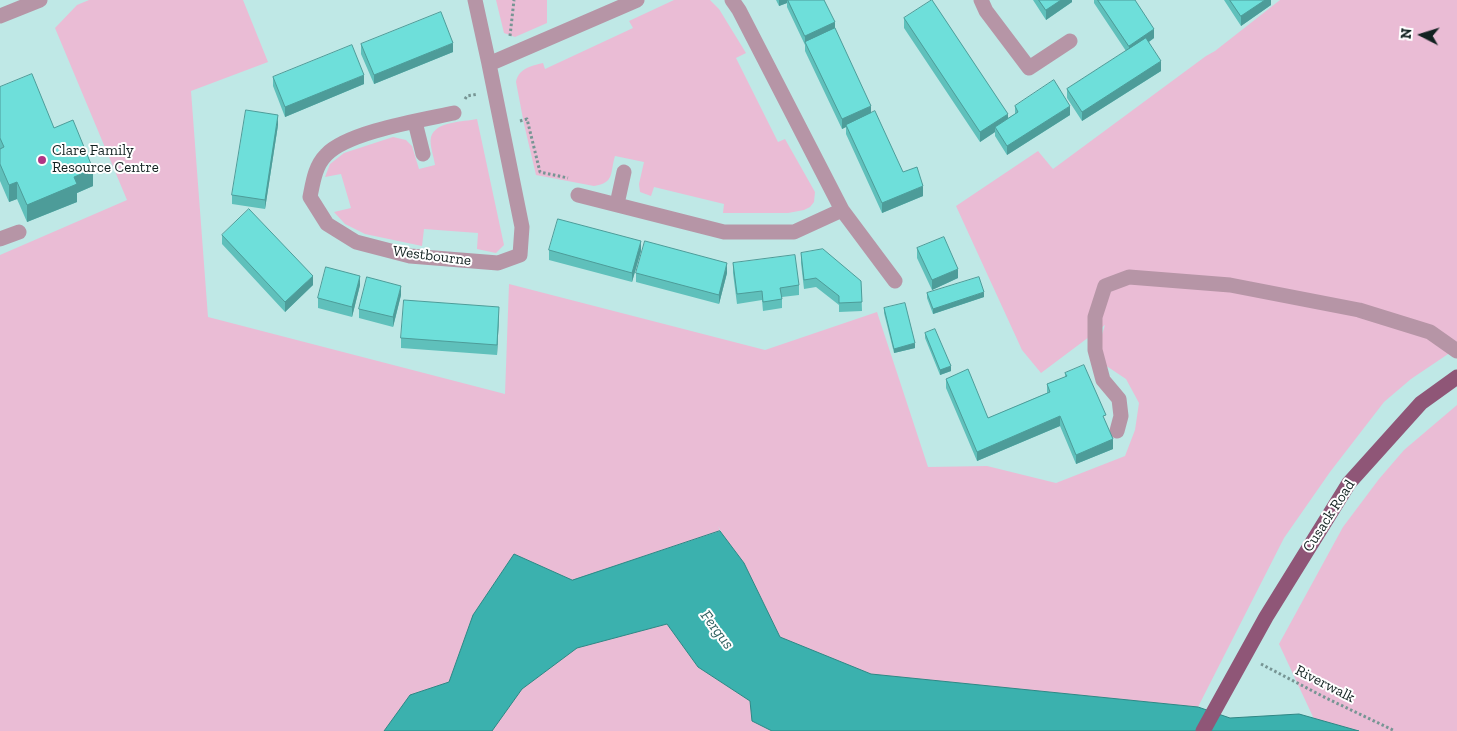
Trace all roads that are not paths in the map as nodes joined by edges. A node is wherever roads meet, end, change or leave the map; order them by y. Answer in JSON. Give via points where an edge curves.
{"nodes":[{"id":1,"x":40,"y":0,"type":"edge"},
{"id":2,"x":475,"y":0,"type":"edge"},
{"id":3,"x":637,"y":0,"type":"edge"},
{"id":4,"x":732,"y":0,"type":"edge"},
{"id":5,"x":981,"y":0,"type":"edge"},
{"id":6,"x":0,"y":16,"type":"edge"},
{"id":7,"x":1070,"y":41,"type":"dead end"},
{"id":8,"x":489,"y":64,"type":"junction"},
{"id":9,"x":454,"y":113,"type":"road end"},
{"id":10,"x":415,"y":122,"type":"junction"},
{"id":11,"x":422,"y":154,"type":"dead end"},
{"id":12,"x":624,"y":172,"type":"dead end"},
{"id":13,"x":578,"y":195,"type":"road end"},
{"id":14,"x":617,"y":204,"type":"junction"},
{"id":15,"x":842,"y":210,"type":"junction"},
{"id":16,"x":19,"y":232,"type":"dead end"},
{"id":17,"x":0,"y":239,"type":"edge"},
{"id":18,"x":895,"y":281,"type":"dead end"},
{"id":19,"x":1457,"y":351,"type":"edge"},
{"id":20,"x":1457,"y":377,"type":"edge"},
{"id":21,"x":1117,"y":431,"type":"dead end"},
{"id":22,"x":1203,"y":731,"type":"edge"}],
"edges":[{"from":1,"to":6,"type":"street"},
{"from":2,"to":8,"type":"street","name":"Westbourne"},
{"from":3,"to":8,"type":"street"},
{"from":4,"to":15,"type":"street"},
{"from":5,"to":7,"type":"street","via":[[1030,68]]},
{"from":8,"to":10,"type":"street","name":"Westbourne","via":[[522,227],[520,255],[498,263],[410,256],[356,242],[326,224],[310,198],[315,172],[326,154],[346,141]]},
{"from":9,"to":10,"type":"street","name":"Westbourne"},
{"from":10,"to":11,"type":"street"},
{"from":12,"to":14,"type":"street"},
{"from":13,"to":14,"type":"street"},
{"from":14,"to":15,"type":"street","via":[[724,232],[794,232]]},
{"from":15,"to":18,"type":"street"},
{"from":16,"to":17,"type":"street"},
{"from":19,"to":21,"type":"street","via":[[1430,332],[1359,310],[1230,285],[1129,277],[1105,286],[1094,318],[1095,350],[1103,380],[1119,399],[1121,416]]},
{"from":20,"to":22,"type":"main road","name":"Cusack Road","via":[[1421,403],[1349,483],[1271,609]]}]}
